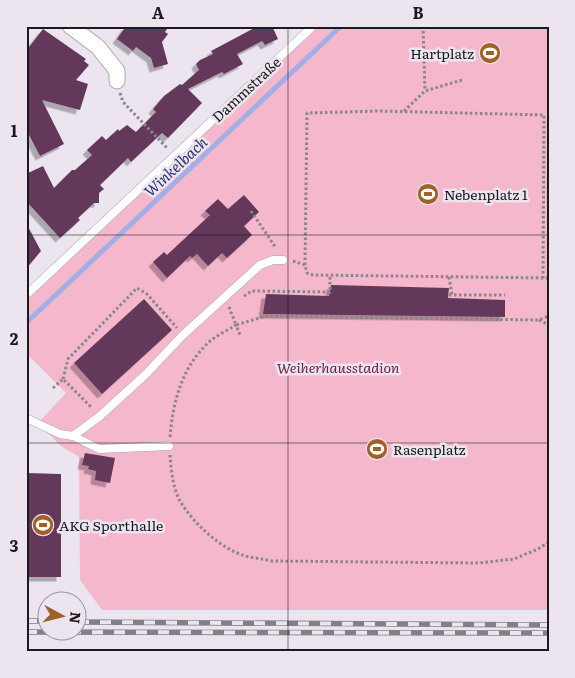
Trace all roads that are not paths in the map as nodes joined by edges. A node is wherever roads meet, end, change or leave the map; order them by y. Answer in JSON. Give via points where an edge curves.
{"nodes":[{"id":1,"x":70,"y":26,"type":"edge"},
{"id":2,"x":313,"y":26,"type":"edge"},
{"id":3,"x":117,"y":81,"type":"road end"},
{"id":4,"x":284,"y":260,"type":"road end"},
{"id":5,"x":26,"y":295,"type":"edge"},
{"id":6,"x":26,"y":418,"type":"edge"},
{"id":7,"x":73,"y":436,"type":"junction"},
{"id":8,"x":169,"y":446,"type":"road end"}],
"edges":[{"from":1,"to":3,"type":"street","via":[[98,47],[117,71]]},
{"from":2,"to":5,"type":"lane","name":"Dammstraße"},
{"from":4,"to":7,"type":"lane","via":[[260,264],[145,375]]},
{"from":6,"to":7,"type":"lane","via":[[60,434]]},
{"from":7,"to":8,"type":"lane","via":[[99,449]]}]}
